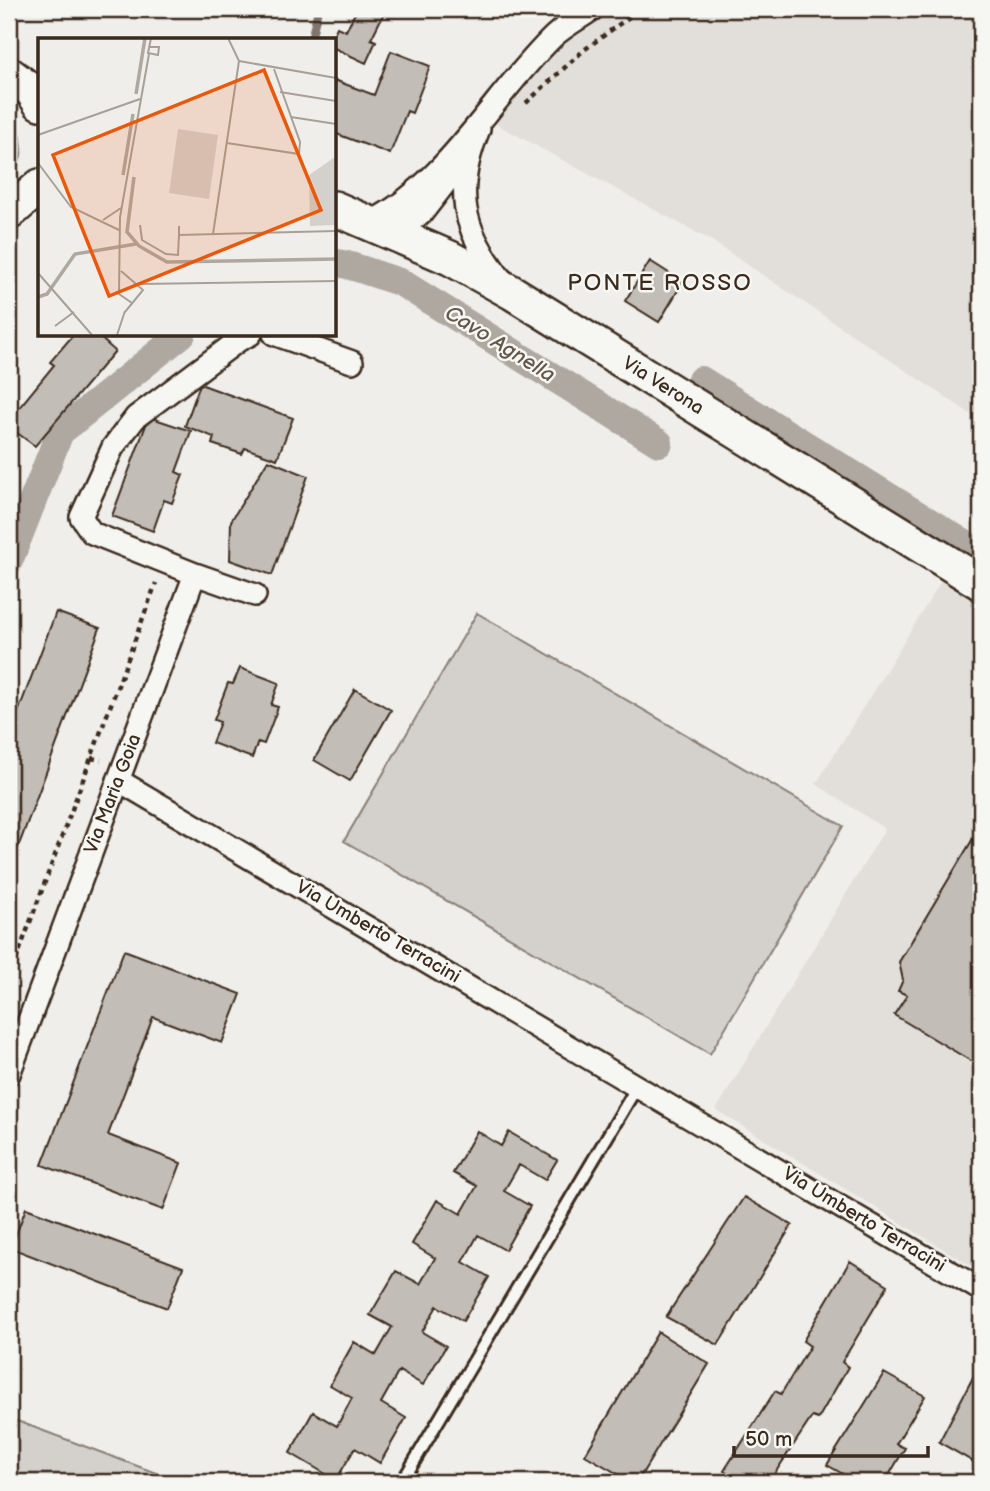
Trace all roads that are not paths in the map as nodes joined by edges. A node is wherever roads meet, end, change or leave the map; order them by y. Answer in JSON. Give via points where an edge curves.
{"nodes":[{"id":1,"x":593,"y":9,"type":"edge"},
{"id":2,"x":9,"y":74,"type":"edge"},
{"id":3,"x":38,"y":99,"type":"edge"},
{"id":4,"x":483,"y":121,"type":"junction"},
{"id":5,"x":472,"y":148,"type":"junction"},
{"id":6,"x":38,"y":188,"type":"edge"},
{"id":7,"x":336,"y":209,"type":"edge"},
{"id":8,"x":9,"y":213,"type":"edge"},
{"id":9,"x":382,"y":227,"type":"junction"},
{"id":10,"x":513,"y":293,"type":"junction"},
{"id":11,"x":247,"y":336,"type":"edge"},
{"id":12,"x":280,"y":336,"type":"edge"},
{"id":13,"x":352,"y":362,"type":"dead end"},
{"id":14,"x":195,"y":574,"type":"junction"},
{"id":15,"x":981,"y":583,"type":"edge"},
{"id":16,"x":255,"y":596,"type":"dead end"},
{"id":17,"x":118,"y":780,"type":"junction"},
{"id":18,"x":9,"y":1074,"type":"edge"},
{"id":19,"x":638,"y":1085,"type":"junction"},
{"id":20,"x":981,"y":1290,"type":"edge"},
{"id":21,"x":402,"y":1482,"type":"edge"}],
"edges":[{"from":1,"to":4,"type":"street","via":[[555,34]]},
{"from":2,"to":3,"type":"main road","via":[[33,90]]},
{"from":4,"to":5,"type":"street"},
{"from":4,"to":9,"type":"street"},
{"from":5,"to":9,"type":"street","via":[[422,213]]},
{"from":5,"to":10,"type":"street","via":[[464,184],[469,228],[485,259]]},
{"from":6,"to":8,"type":"main road"},
{"from":7,"to":9,"type":"main road","name":"Via Verona"},
{"from":9,"to":10,"type":"main road","name":"Via Verona"},
{"from":10,"to":15,"type":"main road","name":"Via Verona"},
{"from":11,"to":14,"type":"street","via":[[136,417],[113,447],[81,517],[92,533]]},
{"from":12,"to":13,"type":"street"},
{"from":14,"to":16,"type":"street"},
{"from":14,"to":17,"type":"street","name":"Via Maria Goia"},
{"from":17,"to":18,"type":"street","name":"Via Maria Goia"},
{"from":17,"to":19,"type":"street","name":"Via Umberto Terracini"},
{"from":19,"to":20,"type":"street","name":"Via Umberto Terracini"},
{"from":19,"to":21,"type":"lane"}]}
